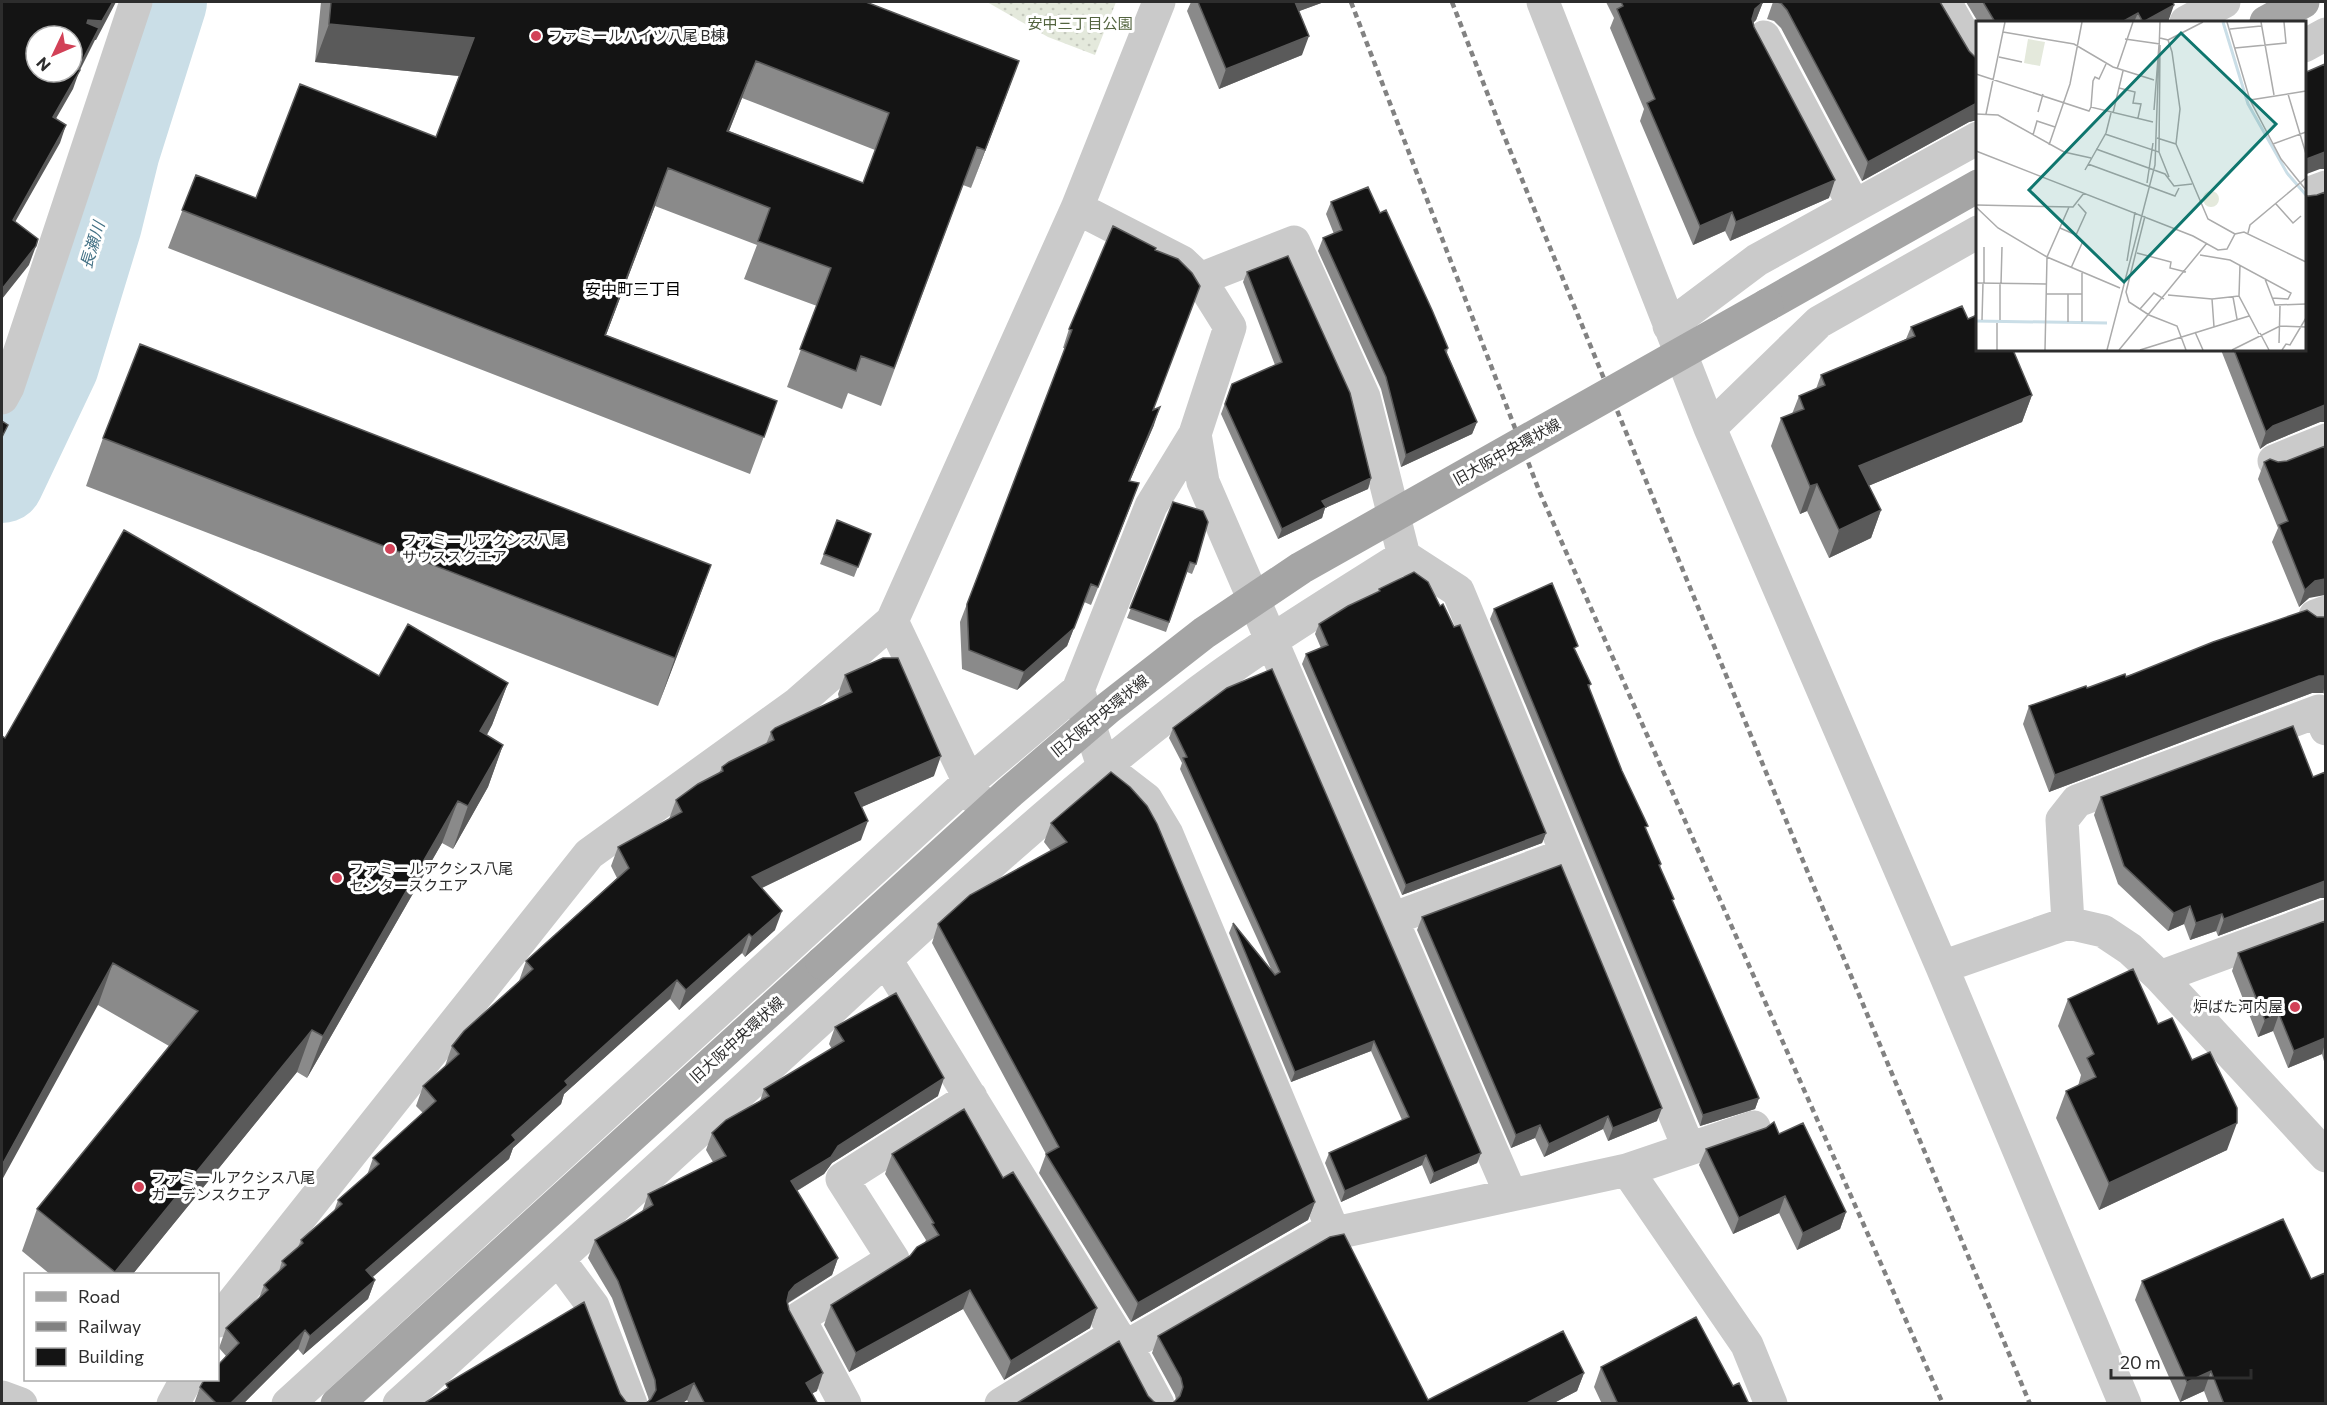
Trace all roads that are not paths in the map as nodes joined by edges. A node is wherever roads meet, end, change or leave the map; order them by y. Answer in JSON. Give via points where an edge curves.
{"nodes":[{"id":1,"x":135,"y":2,"type":"edge"},
{"id":2,"x":1159,"y":2,"type":"edge"},
{"id":3,"x":1543,"y":2,"type":"edge"},
{"id":4,"x":1945,"y":2,"type":"edge"},
{"id":5,"x":2224,"y":2,"type":"edge"},
{"id":6,"x":2303,"y":2,"type":"edge"},
{"id":7,"x":2188,"y":21,"type":"edge"},
{"id":8,"x":2268,"y":21,"type":"edge"},
{"id":9,"x":2325,"y":34,"type":"edge"},
{"id":10,"x":1764,"y":37,"type":"dead end"},
{"id":11,"x":2306,"y":45,"type":"edge"},
{"id":12,"x":1976,"y":58,"type":"edge"},
{"id":13,"x":1976,"y":139,"type":"edge"},
{"id":14,"x":1976,"y":187,"type":"edge"},
{"id":15,"x":2325,"y":187,"type":"edge"},
{"id":16,"x":2306,"y":194,"type":"edge"},
{"id":17,"x":1854,"y":206,"type":"junction"},
{"id":18,"x":1077,"y":208,"type":"junction"},
{"id":19,"x":1976,"y":233,"type":"edge"},
{"id":20,"x":1200,"y":279,"type":"junction"},
{"id":21,"x":1669,"y":326,"type":"junction"},
{"id":22,"x":4,"y":390,"type":"edge"},
{"id":23,"x":1710,"y":428,"type":"junction"},
{"id":24,"x":1195,"y":434,"type":"junction"},
{"id":25,"x":2325,"y":440,"type":"edge"},
{"id":26,"x":2274,"y":461,"type":"edge"},
{"id":27,"x":1404,"y":556,"type":"junction"},
{"id":28,"x":892,"y":621,"type":"junction"},
{"id":29,"x":1271,"y":640,"type":"junction"},
{"id":30,"x":1078,"y":690,"type":"junction"},
{"id":31,"x":2325,"y":729,"type":"edge"},
{"id":32,"x":1103,"y":766,"type":"junction"},
{"id":33,"x":969,"y":782,"type":"junction"},
{"id":34,"x":1003,"y":851,"type":"junction"},
{"id":35,"x":1567,"y":854,"type":"junction"},
{"id":36,"x":2325,"y":915,"type":"edge"},
{"id":37,"x":1392,"y":919,"type":"junction"},
{"id":38,"x":2068,"y":923,"type":"junction"},
{"id":39,"x":886,"y":960,"type":"junction"},
{"id":40,"x":1942,"y":967,"type":"junction"},
{"id":41,"x":2160,"y":977,"type":"junction"},
{"id":42,"x":971,"y":1097,"type":"junction"},
{"id":43,"x":1754,"y":1127,"type":"dead end"},
{"id":44,"x":1689,"y":1149,"type":"junction"},
{"id":45,"x":2325,"y":1156,"type":"edge"},
{"id":46,"x":1627,"y":1170,"type":"junction"},
{"id":47,"x":1511,"y":1195,"type":"junction"},
{"id":48,"x":1334,"y":1233,"type":"junction"},
{"id":49,"x":559,"y":1260,"type":"junction"},
{"id":50,"x":219,"y":1320,"type":"edge"},
{"id":51,"x":1122,"y":1340,"type":"junction"},
{"id":52,"x":185,"y":1381,"type":"edge"},
{"id":53,"x":2,"y":1397,"type":"edge"},
{"id":54,"x":401,"y":1403,"type":"edge"},
{"id":55,"x":21,"y":1404,"type":"edge"},
{"id":56,"x":173,"y":1404,"type":"edge"},
{"id":57,"x":288,"y":1404,"type":"edge"},
{"id":58,"x":337,"y":1404,"type":"edge"},
{"id":59,"x":631,"y":1404,"type":"edge"},
{"id":60,"x":845,"y":1404,"type":"edge"},
{"id":61,"x":1002,"y":1404,"type":"edge"},
{"id":62,"x":1158,"y":1404,"type":"edge"},
{"id":63,"x":1772,"y":1404,"type":"edge"},
{"id":64,"x":2125,"y":1404,"type":"edge"}],
"edges":[{"from":1,"to":22,"type":"street"},
{"from":2,"to":18,"type":"street"},
{"from":3,"to":21,"type":"street"},
{"from":4,"to":12,"type":"street"},
{"from":5,"to":7,"type":"street"},
{"from":6,"to":8,"type":"main road"},
{"from":9,"to":11,"type":"street"},
{"from":10,"to":17,"type":"street"},
{"from":13,"to":17,"type":"street"},
{"from":14,"to":58,"type":"main road","name":"旧大阪中央環状線","bridge":true,"via":[[1301,568],[1204,633],[1010,792]]},
{"from":15,"to":16,"type":"street"},
{"from":17,"to":21,"type":"street","via":[[1757,260]]},
{"from":18,"to":20,"type":"street","via":[[1182,262]]},
{"from":18,"to":28,"type":"street"},
{"from":19,"to":23,"type":"street","via":[[1819,322]]},
{"from":20,"to":24,"type":"street","via":[[1230,327]]},
{"from":20,"to":27,"type":"street","via":[[1294,242],[1364,397]]},
{"from":21,"to":23,"type":"street"},
{"from":23,"to":40,"type":"street"},
{"from":24,"to":29,"type":"street","via":[[1203,482]]},
{"from":24,"to":30,"type":"street","via":[[1151,506]]},
{"from":25,"to":26,"type":"street"},
{"from":27,"to":29,"type":"street"},
{"from":27,"to":35,"type":"street","via":[[1458,591]]},
{"from":28,"to":33,"type":"street"},
{"from":28,"to":50,"type":"street","via":[[798,703],[589,854]]},
{"from":29,"to":32,"type":"street"},
{"from":29,"to":37,"type":"street"},
{"from":30,"to":32,"type":"street"},
{"from":30,"to":33,"type":"street"},
{"from":31,"to":38,"type":"street","via":[[2319,711],[2077,801],[2062,819]]},
{"from":32,"to":34,"type":"street"},
{"from":32,"to":48,"type":"street","via":[[1146,800],[1167,834]]},
{"from":33,"to":34,"type":"street"},
{"from":33,"to":57,"type":"street"},
{"from":34,"to":39,"type":"street"},
{"from":35,"to":37,"type":"street"},
{"from":35,"to":44,"type":"street"},
{"from":36,"to":41,"type":"street"},
{"from":37,"to":47,"type":"street"},
{"from":38,"to":40,"type":"street"},
{"from":38,"to":41,"type":"street","via":[[2103,931]]},
{"from":39,"to":42,"type":"street"},
{"from":39,"to":49,"type":"street"},
{"from":40,"to":64,"type":"street"},
{"from":41,"to":45,"type":"street"},
{"from":42,"to":51,"type":"street"},
{"from":42,"to":60,"type":"street","via":[[842,1179],[893,1259],[799,1318]]},
{"from":43,"to":44,"type":"street"},
{"from":44,"to":46,"type":"street"},
{"from":46,"to":47,"type":"street"},
{"from":46,"to":63,"type":"street","via":[[1747,1345]]},
{"from":47,"to":48,"type":"street"},
{"from":48,"to":51,"type":"street","via":[[1317,1237]]},
{"from":49,"to":54,"type":"street"},
{"from":49,"to":59,"type":"street","via":[[593,1306]]},
{"from":51,"to":61,"type":"street"},
{"from":51,"to":62,"type":"street"},
{"from":52,"to":56,"type":"street"},
{"from":53,"to":55,"type":"street"}]}
